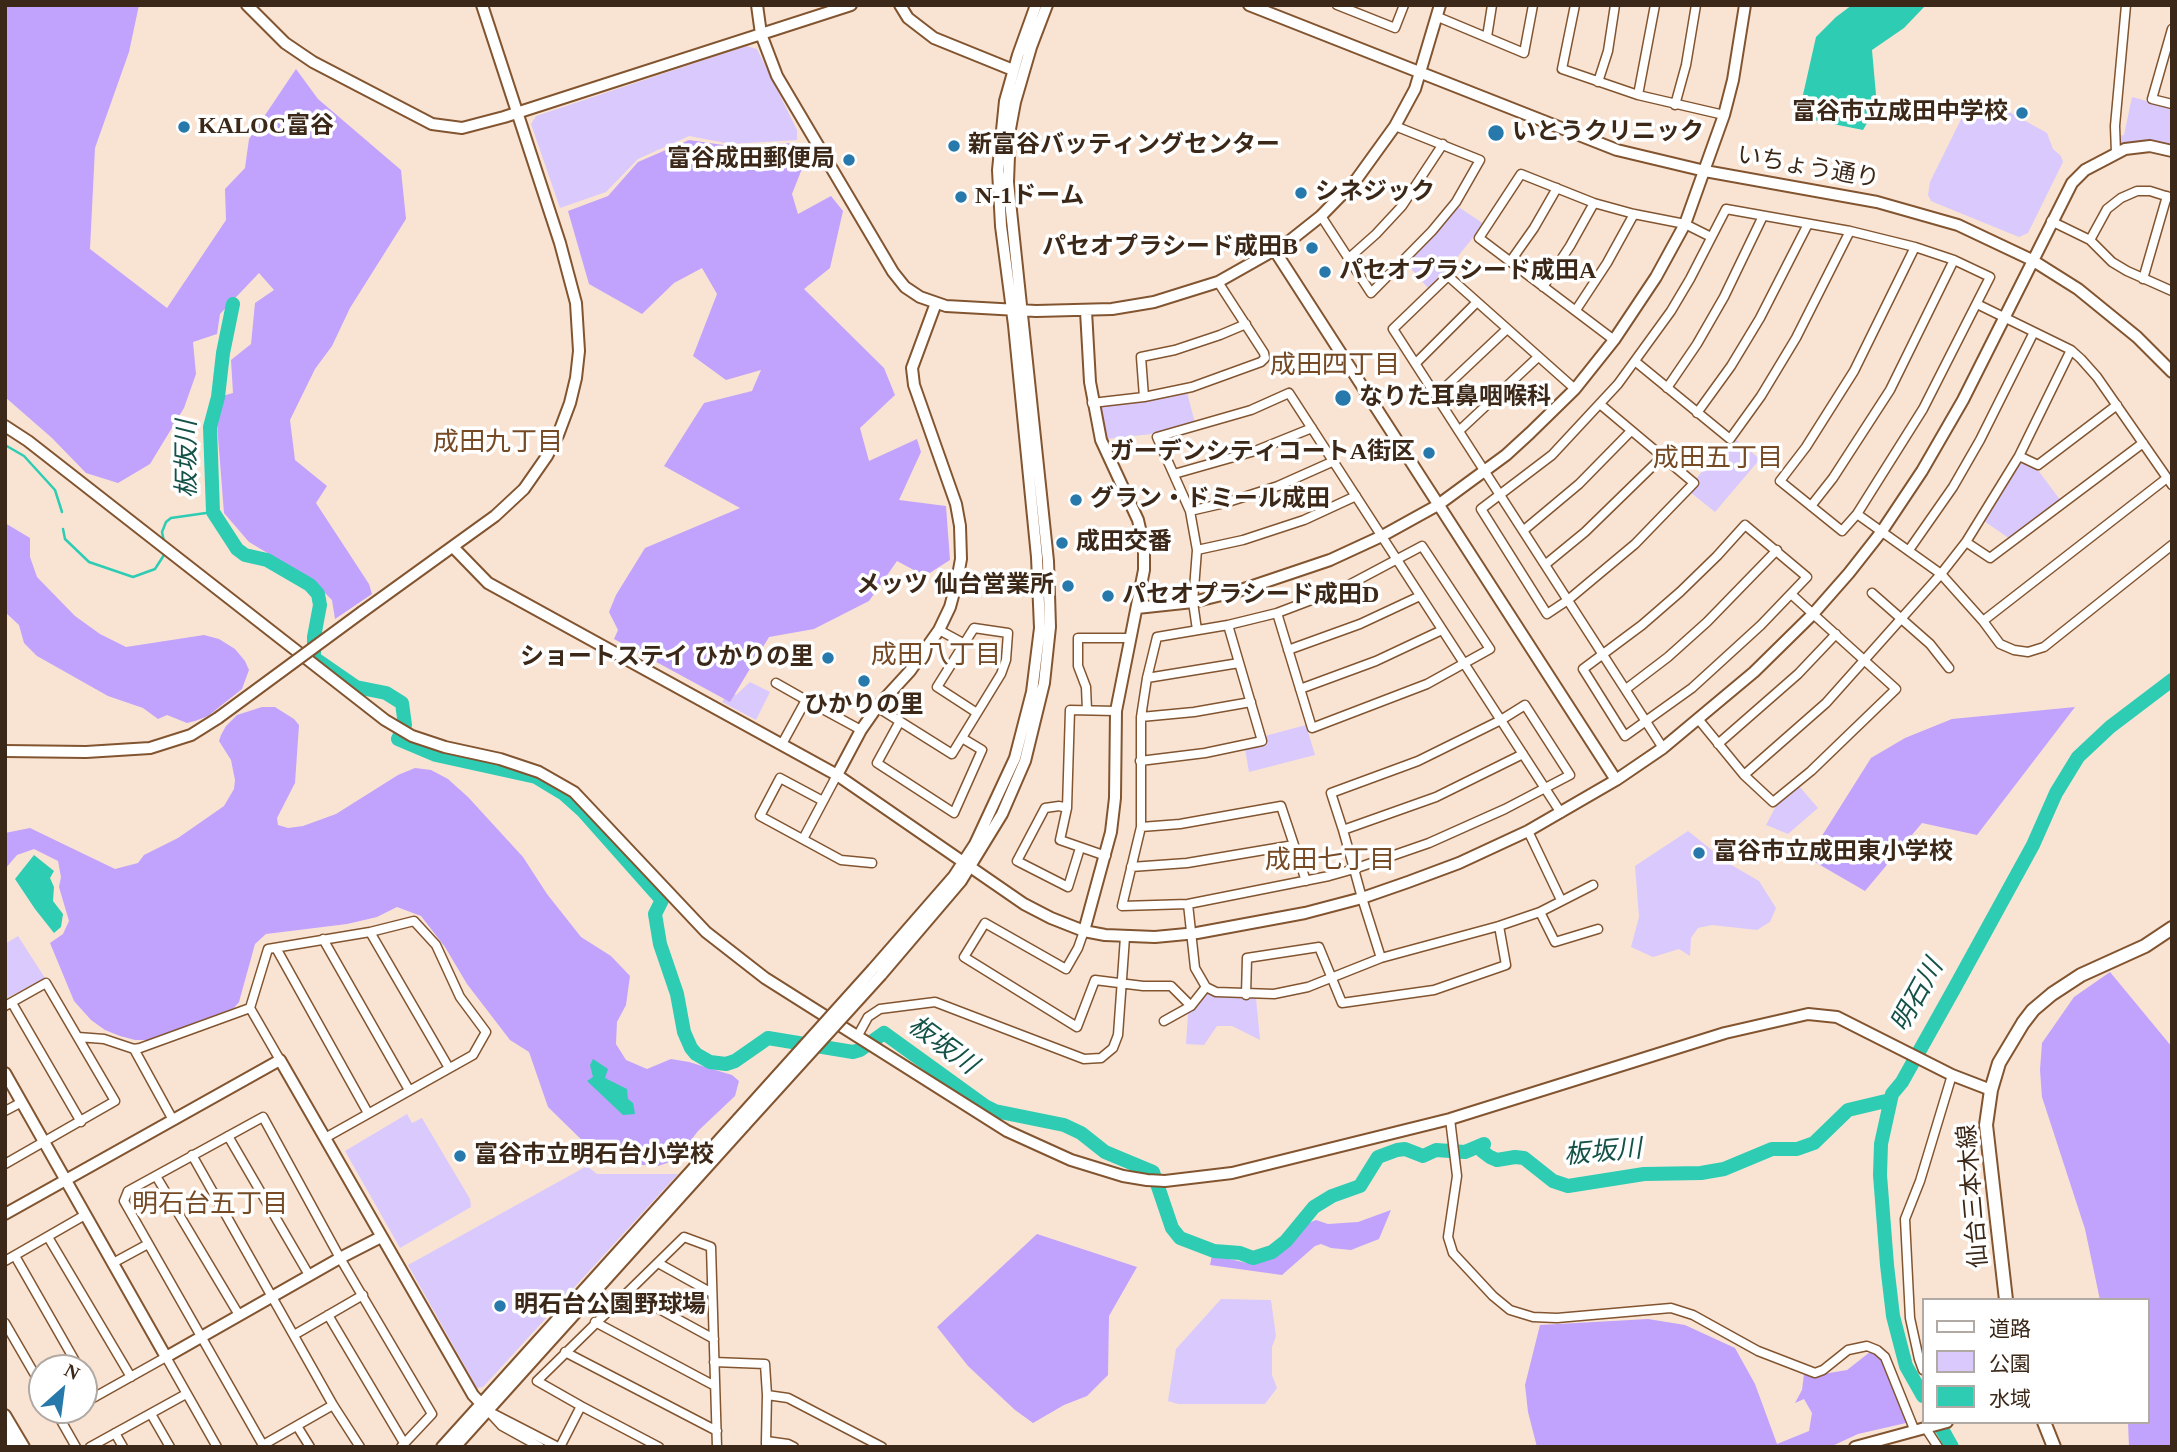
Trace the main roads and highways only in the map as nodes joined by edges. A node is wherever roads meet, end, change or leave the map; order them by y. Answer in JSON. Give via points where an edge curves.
{"nodes":[{"id":1,"x":2172,"y":928,"type":"edge"},
{"id":2,"x":2006,"y":1298,"type":"edge"},
{"id":3,"x":2045,"y":1424,"type":"edge"},
{"id":4,"x":2054,"y":1447,"type":"edge"}],
"edges":[{"from":1,"to":2,"type":"main road","name":"仙台三本木線","via":[[2052,995],[2033,1010],[2005,1051],[1991,1090],[1987,1138]]},
{"from":3,"to":4,"type":"main road"}]}
